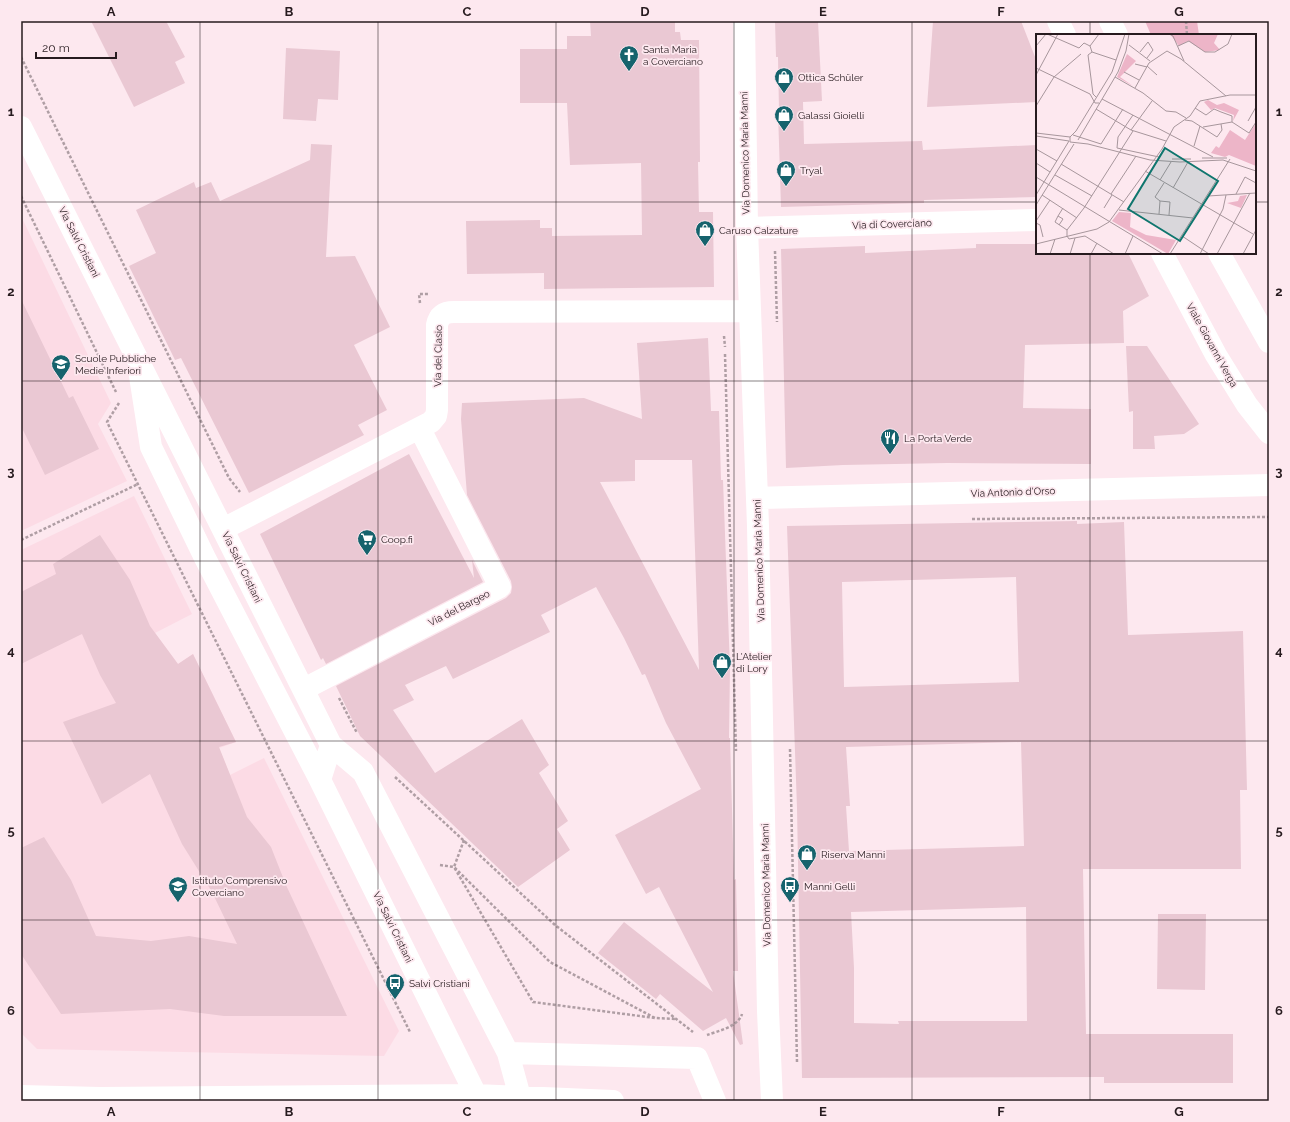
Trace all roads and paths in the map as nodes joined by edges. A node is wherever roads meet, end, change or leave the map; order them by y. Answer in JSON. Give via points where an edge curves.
{"nodes":[{"id":1,"x":744,"y":21,"type":"edge"},
{"id":2,"x":1058,"y":21,"type":"edge"},
{"id":3,"x":1110,"y":21,"type":"edge"},
{"id":4,"x":1186,"y":21,"type":"edge"},
{"id":5,"x":1064,"y":34,"type":"edge"},
{"id":6,"x":1116,"y":34,"type":"edge"},
{"id":7,"x":1187,"y":34,"type":"edge"},
{"id":8,"x":21,"y":57,"type":"edge"},
{"id":9,"x":24,"y":139,"type":"edge"},
{"id":10,"x":1036,"y":220,"type":"edge"},
{"id":11,"x":747,"y":228,"type":"junction"},
{"id":12,"x":1163,"y":254,"type":"edge"},
{"id":13,"x":1220,"y":254,"type":"edge"},
{"id":14,"x":435,"y":294,"type":"dead end"},
{"id":15,"x":421,"y":310,"type":"dead end"},
{"id":16,"x":750,"y":311,"type":"junction"},
{"id":17,"x":1269,"y":342,"type":"edge"},
{"id":18,"x":724,"y":348,"type":"dead end"},
{"id":19,"x":137,"y":357,"type":"junction"},
{"id":20,"x":420,"y":429,"type":"junction"},
{"id":21,"x":1269,"y":433,"type":"edge"},
{"id":22,"x":138,"y":484,"type":"dead end"},
{"id":23,"x":1269,"y":485,"type":"edge"},
{"id":24,"x":242,"y":494,"type":"dead end"},
{"id":25,"x":757,"y":498,"type":"junction"},
{"id":26,"x":1269,"y":517,"type":"edge"},
{"id":27,"x":966,"y":520,"type":"dead end"},
{"id":28,"x":223,"y":529,"type":"junction"},
{"id":29,"x":21,"y":540,"type":"edge"},
{"id":30,"x":304,"y":689,"type":"junction"},
{"id":31,"x":338,"y":697,"type":"dead end"},
{"id":32,"x":360,"y":740,"type":"dead end"},
{"id":33,"x":331,"y":745,"type":"junction"},
{"id":34,"x":790,"y":749,"type":"dead end"},
{"id":35,"x":736,"y":756,"type":"dead end"},
{"id":36,"x":391,"y":772,"type":"dead end"},
{"id":37,"x":320,"y":780,"type":"junction"},
{"id":38,"x":464,"y":840,"type":"junction"},
{"id":39,"x":439,"y":865,"type":"dead end"},
{"id":40,"x":454,"y":867,"type":"junction"},
{"id":41,"x":743,"y":1009,"type":"dead end"},
{"id":42,"x":655,"y":1018,"type":"junction"},
{"id":43,"x":676,"y":1019,"type":"junction"},
{"id":44,"x":694,"y":1033,"type":"dead end"},
{"id":45,"x":701,"y":1038,"type":"dead end"},
{"id":46,"x":508,"y":1053,"type":"junction"},
{"id":47,"x":797,"y":1063,"type":"dead end"},
{"id":48,"x":476,"y":1095,"type":"junction"},
{"id":49,"x":21,"y":1096,"type":"edge"},
{"id":50,"x":520,"y":1097,"type":"junction"},
{"id":51,"x":100,"y":1099,"type":"edge"},
{"id":52,"x":613,"y":1101,"type":"edge"},
{"id":53,"x":715,"y":1101,"type":"edge"},
{"id":54,"x":772,"y":1101,"type":"edge"}],
"edges":[{"from":1,"to":11,"type":"street","name":"Via Domenico Maria Manni"},
{"from":2,"to":5,"type":"street"},
{"from":3,"to":6,"type":"street"},
{"from":4,"to":7,"type":"path"},
{"from":8,"to":24,"type":"path","via":[[229,478]]},
{"from":9,"to":19,"type":"street","name":"Via Salvi Cristiani"},
{"from":10,"to":11,"type":"street","name":"Via di Coverciano"},
{"from":11,"to":16,"type":"street","name":"Via Domenico Maria Manni"},
{"from":12,"to":21,"type":"street","name":"Viale Giovanni Verga","via":[[1216,355],[1247,405]]},
{"from":13,"to":17,"type":"street"},
{"from":14,"to":15,"type":"path","via":[[420,294]]},
{"from":16,"to":20,"type":"street","name":"Via del Clasio","via":[[444,314],[440,316],[437,325],[436,416]]},
{"from":16,"to":25,"type":"street","name":"Via Domenico Maria Manni"},
{"from":18,"to":35,"type":"path"},
{"from":19,"to":28,"type":"street","name":"Via Salvi Cristiani"},
{"from":19,"to":37,"type":"street","name":"Via Salvi Cristiani","via":[[151,447],[205,558]]},
{"from":20,"to":28,"type":"street","name":"Via del Clasio"},
{"from":20,"to":30,"type":"street","name":"Via del Bargeo","via":[[500,587]]},
{"from":22,"to":29,"type":"path"},
{"from":23,"to":25,"type":"street","name":"Via Antonio d'Orso"},
{"from":25,"to":54,"type":"street","name":"Via Domenico Maria Manni"},
{"from":26,"to":27,"type":"path"},
{"from":28,"to":30,"type":"street","name":"Via Salvi Cristiani"},
{"from":30,"to":33,"type":"street","name":"Via Salvi Cristiani"},
{"from":31,"to":32,"type":"path"},
{"from":33,"to":37,"type":"street"},
{"from":33,"to":46,"type":"street","via":[[363,772]]},
{"from":34,"to":47,"type":"path"},
{"from":36,"to":38,"type":"path"},
{"from":37,"to":48,"type":"street","name":"Via Salvi Cristiani"},
{"from":38,"to":40,"type":"path"},
{"from":38,"to":43,"type":"path","via":[[555,925]]},
{"from":39,"to":40,"type":"path"},
{"from":40,"to":42,"type":"path","via":[[550,962]]},
{"from":40,"to":42,"type":"path","via":[[533,1002]]},
{"from":41,"to":45,"type":"path","via":[[740,1019],[731,1026]]},
{"from":42,"to":43,"type":"path"},
{"from":43,"to":44,"type":"path"},
{"from":46,"to":50,"type":"street"},
{"from":46,"to":53,"type":"street","via":[[697,1058]]},
{"from":48,"to":50,"type":"street"},
{"from":48,"to":51,"type":"street"},
{"from":49,"to":51,"type":"street"},
{"from":50,"to":52,"type":"street"}]}
